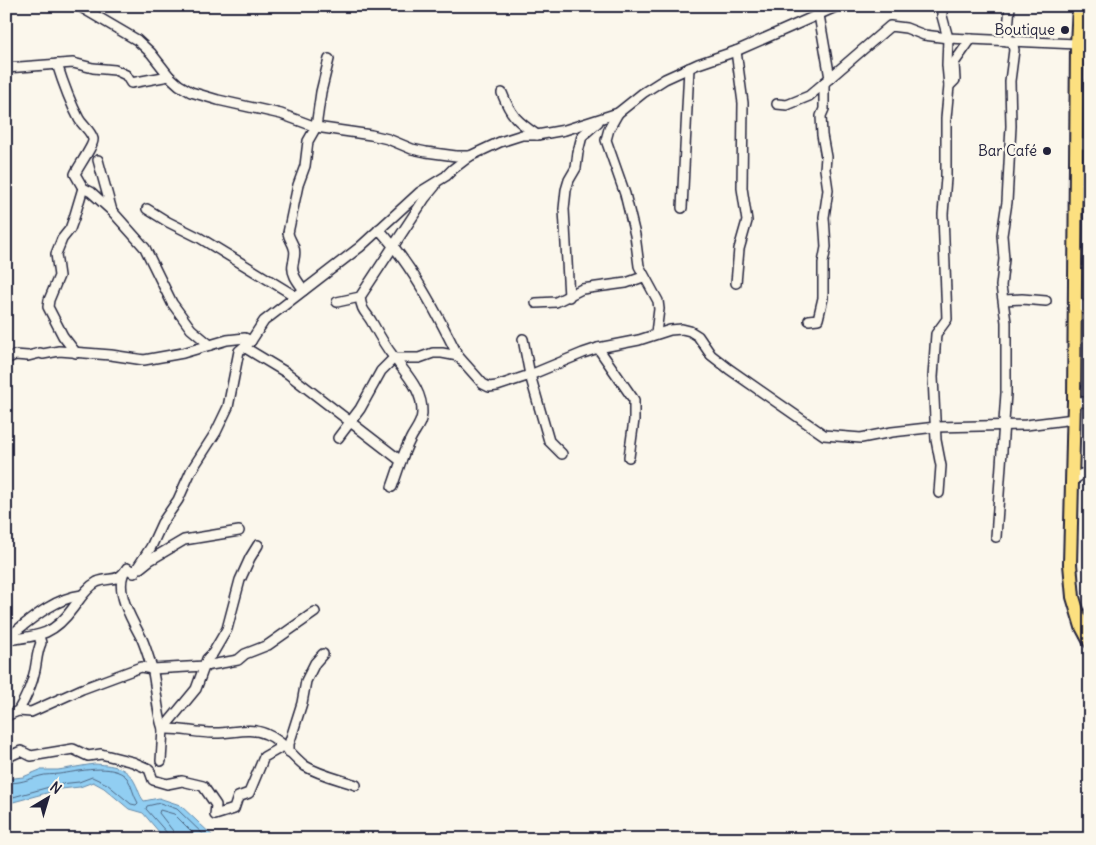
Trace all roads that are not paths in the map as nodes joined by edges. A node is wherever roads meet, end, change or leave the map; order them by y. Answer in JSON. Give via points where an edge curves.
{"nodes":[{"id":1,"x":79,"y":6,"type":"edge"},
{"id":2,"x":838,"y":6,"type":"edge"},
{"id":3,"x":942,"y":6,"type":"edge"},
{"id":4,"x":1010,"y":6,"type":"edge"},
{"id":5,"x":1079,"y":6,"type":"edge"},
{"id":6,"x":819,"y":15,"type":"junction"},
{"id":7,"x":948,"y":38,"type":"junction"},
{"id":8,"x":971,"y":39,"type":"junction"},
{"id":9,"x":1010,"y":41,"type":"junction"},
{"id":10,"x":1077,"y":44,"type":"junction"},
{"id":11,"x":1090,"y":49,"type":"edge"},
{"id":12,"x":736,"y":51,"type":"junction"},
{"id":13,"x":329,"y":59,"type":"dead end"},
{"id":14,"x":57,"y":64,"type":"junction"},
{"id":15,"x":6,"y":68,"type":"edge"},
{"id":16,"x":689,"y":68,"type":"junction"},
{"id":17,"x":169,"y":76,"type":"junction"},
{"id":18,"x":827,"y":81,"type":"junction"},
{"id":19,"x":949,"y":86,"type":"junction"},
{"id":20,"x":502,"y":93,"type":"dead end"},
{"id":21,"x":777,"y":104,"type":"dead end"},
{"id":22,"x":618,"y":113,"type":"junction"},
{"id":23,"x":602,"y":118,"type":"junction"},
{"id":24,"x":316,"y":127,"type":"junction"},
{"id":25,"x":537,"y":135,"type":"junction"},
{"id":26,"x":1076,"y":142,"type":"junction"},
{"id":27,"x":1090,"y":146,"type":"edge"},
{"id":28,"x":470,"y":156,"type":"junction"},
{"id":29,"x":98,"y":160,"type":"dead end"},
{"id":30,"x":446,"y":176,"type":"junction"},
{"id":31,"x":83,"y":188,"type":"junction"},
{"id":32,"x":682,"y":208,"type":"dead end"},
{"id":33,"x":147,"y":209,"type":"dead end"},
{"id":34,"x":112,"y":211,"type":"junction"},
{"id":35,"x":379,"y":229,"type":"junction"},
{"id":36,"x":394,"y":246,"type":"junction"},
{"id":37,"x":643,"y":277,"type":"junction"},
{"id":38,"x":736,"y":283,"type":"dead end"},
{"id":39,"x":304,"y":290,"type":"junction"},
{"id":40,"x":295,"y":296,"type":"junction"},
{"id":41,"x":360,"y":297,"type":"junction"},
{"id":42,"x":569,"y":297,"type":"junction"},
{"id":43,"x":1004,"y":300,"type":"junction"},
{"id":44,"x":1075,"y":300,"type":"junction"},
{"id":45,"x":1046,"y":301,"type":"dead end"},
{"id":46,"x":336,"y":302,"type":"dead end"},
{"id":47,"x":536,"y":302,"type":"dead end"},
{"id":48,"x":1090,"y":313,"type":"edge"},
{"id":49,"x":809,"y":320,"type":"dead end"},
{"id":50,"x":656,"y":333,"type":"junction"},
{"id":51,"x":523,"y":339,"type":"dead end"},
{"id":52,"x":248,"y":344,"type":"junction"},
{"id":53,"x":210,"y":345,"type":"junction"},
{"id":54,"x":598,"y":348,"type":"junction"},
{"id":55,"x":76,"y":353,"type":"junction"},
{"id":56,"x":458,"y":356,"type":"junction"},
{"id":57,"x":6,"y":358,"type":"edge"},
{"id":58,"x":394,"y":358,"type":"junction"},
{"id":59,"x":530,"y":376,"type":"junction"},
{"id":60,"x":1074,"y":401,"type":"junction"},
{"id":61,"x":1090,"y":404,"type":"edge"},
{"id":62,"x":1074,"y":419,"type":"junction"},
{"id":63,"x":351,"y":422,"type":"junction"},
{"id":64,"x":1004,"y":425,"type":"junction"},
{"id":65,"x":936,"y":427,"type":"junction"},
{"id":66,"x":338,"y":438,"type":"dead end"},
{"id":67,"x":562,"y":454,"type":"dead end"},
{"id":68,"x":629,"y":457,"type":"dead end"},
{"id":69,"x":401,"y":461,"type":"junction"},
{"id":70,"x":1090,"y":473,"type":"edge"},
{"id":71,"x":1072,"y":481,"type":"junction"},
{"id":72,"x":392,"y":487,"type":"dead end"},
{"id":73,"x":939,"y":492,"type":"dead end"},
{"id":74,"x":239,"y":531,"type":"dead end"},
{"id":75,"x":996,"y":537,"type":"dead end"},
{"id":76,"x":258,"y":546,"type":"dead end"},
{"id":77,"x":134,"y":574,"type":"junction"},
{"id":78,"x":123,"y":575,"type":"junction"},
{"id":79,"x":82,"y":595,"type":"junction"},
{"id":80,"x":315,"y":612,"type":"dead end"},
{"id":81,"x":39,"y":636,"type":"junction"},
{"id":82,"x":6,"y":640,"type":"edge"},
{"id":83,"x":1090,"y":642,"type":"edge"},
{"id":84,"x":323,"y":654,"type":"dead end"},
{"id":85,"x":205,"y":666,"type":"junction"},
{"id":86,"x":152,"y":670,"type":"junction"},
{"id":87,"x":18,"y":711,"type":"junction"},
{"id":88,"x":6,"y":716,"type":"edge"},
{"id":89,"x":163,"y":729,"type":"junction"},
{"id":90,"x":280,"y":743,"type":"junction"},
{"id":91,"x":289,"y":752,"type":"junction"},
{"id":92,"x":6,"y":759,"type":"edge"},
{"id":93,"x":161,"y":761,"type":"dead end"},
{"id":94,"x":356,"y":785,"type":"dead end"}],
"edges":[{"from":1,"to":17,"type":"street","via":[[137,40]]},
{"from":2,"to":6,"type":"street"},
{"from":3,"to":7,"type":"street"},
{"from":4,"to":9,"type":"street"},
{"from":5,"to":10,"type":"highway"},
{"from":6,"to":12,"type":"street"},
{"from":6,"to":18,"type":"street"},
{"from":7,"to":8,"type":"street"},
{"from":7,"to":18,"type":"street","via":[[890,26]]},
{"from":7,"to":19,"type":"street"},
{"from":8,"to":9,"type":"street"},
{"from":8,"to":19,"type":"street","via":[[954,63],[955,80]]},
{"from":9,"to":10,"type":"street"},
{"from":9,"to":43,"type":"street","via":[[1014,50],[1010,81],[1007,202],[1002,235],[1001,286]]},
{"from":10,"to":11,"type":"street"},
{"from":10,"to":26,"type":"highway"},
{"from":12,"to":16,"type":"street"},
{"from":12,"to":38,"type":"street","via":[[742,103],[742,188],[747,221],[739,249]]},
{"from":13,"to":24,"type":"street"},
{"from":14,"to":15,"type":"street"},
{"from":14,"to":17,"type":"street","via":[[115,70],[126,75],[131,83]]},
{"from":14,"to":31,"type":"street","via":[[80,121],[93,139],[75,174]]},
{"from":16,"to":22,"type":"street","via":[[643,92]]},
{"from":16,"to":32,"type":"street"},
{"from":17,"to":24,"type":"street","via":[[191,92],[281,114]]},
{"from":18,"to":21,"type":"street","via":[[798,102]]},
{"from":18,"to":49,"type":"street","via":[[821,116],[828,190],[824,217],[823,298],[818,319]]},
{"from":19,"to":65,"type":"street","via":[[943,247],[947,319],[936,334],[933,377]]},
{"from":20,"to":25,"type":"street","via":[[517,120]]},
{"from":22,"to":23,"type":"street"},
{"from":22,"to":37,"type":"street","via":[[606,140],[625,194]]},
{"from":23,"to":25,"type":"street"},
{"from":23,"to":42,"type":"street","via":[[582,136],[576,168],[566,190],[564,209]]},
{"from":24,"to":28,"type":"street","via":[[371,135],[412,149]]},
{"from":24,"to":39,"type":"street","via":[[308,141],[288,233],[294,247],[294,276]]},
{"from":25,"to":28,"type":"street","via":[[522,135]]},
{"from":26,"to":27,"type":"street"},
{"from":26,"to":44,"type":"highway"},
{"from":28,"to":30,"type":"street"},
{"from":29,"to":34,"type":"street"},
{"from":30,"to":35,"type":"street","via":[[420,192]]},
{"from":30,"to":36,"type":"street","via":[[425,198]]},
{"from":31,"to":34,"type":"street"},
{"from":31,"to":55,"type":"street","via":[[70,229],[56,254],[59,276],[48,307]]},
{"from":33,"to":40,"type":"street"},
{"from":34,"to":53,"type":"street","via":[[145,248],[164,289],[191,329]]},
{"from":35,"to":36,"type":"street"},
{"from":35,"to":39,"type":"street"},
{"from":36,"to":41,"type":"street"},
{"from":36,"to":56,"type":"street","via":[[434,308]]},
{"from":37,"to":42,"type":"street","via":[[626,283],[582,289]]},
{"from":37,"to":50,"type":"street","via":[[658,301]]},
{"from":39,"to":40,"type":"street"},
{"from":40,"to":52,"type":"street","via":[[264,321]]},
{"from":41,"to":46,"type":"street"},
{"from":41,"to":58,"type":"street","via":[[361,308]]},
{"from":42,"to":47,"type":"street","via":[[556,302]]},
{"from":43,"to":45,"type":"street"},
{"from":43,"to":64,"type":"street"},
{"from":44,"to":48,"type":"street"},
{"from":44,"to":60,"type":"highway"},
{"from":50,"to":54,"type":"street","via":[[639,340]]},
{"from":50,"to":65,"type":"street","via":[[690,331],[698,336],[711,355],[729,369],[824,435],[861,438]]},
{"from":51,"to":59,"type":"street"},
{"from":52,"to":53,"type":"street","via":[[245,338]]},
{"from":52,"to":63,"type":"street"},
{"from":52,"to":77,"type":"street","via":[[239,351],[228,407],[216,432]]},
{"from":53,"to":55,"type":"street","via":[[144,360]]},
{"from":54,"to":59,"type":"street"},
{"from":54,"to":68,"type":"street","via":[[634,400]]},
{"from":55,"to":57,"type":"street","via":[[59,351]]},
{"from":56,"to":58,"type":"street","via":[[433,353],[419,358]]},
{"from":56,"to":59,"type":"street","via":[[489,387]]},
{"from":58,"to":63,"type":"street","via":[[381,371]]},
{"from":58,"to":69,"type":"street","via":[[409,375],[422,405],[419,426]]},
{"from":59,"to":67,"type":"street","via":[[549,440]]},
{"from":60,"to":61,"type":"street"},
{"from":60,"to":62,"type":"highway"},
{"from":62,"to":64,"type":"street"},
{"from":62,"to":71,"type":"highway"},
{"from":63,"to":66,"type":"street"},
{"from":63,"to":69,"type":"street"},
{"from":64,"to":65,"type":"street"},
{"from":64,"to":75,"type":"street"},
{"from":65,"to":73,"type":"street","via":[[941,466]]},
{"from":69,"to":72,"type":"street"},
{"from":70,"to":71,"type":"street"},
{"from":71,"to":83,"type":"highway","via":[[1070,564],[1073,597]]},
{"from":74,"to":77,"type":"street","via":[[184,540],[150,560]]},
{"from":76,"to":85,"type":"street","via":[[240,580],[227,629]]},
{"from":77,"to":78,"type":"street","via":[[127,568]]},
{"from":78,"to":79,"type":"street","via":[[97,582]]},
{"from":78,"to":86,"type":"street","via":[[120,583],[128,612]]},
{"from":79,"to":81,"type":"street","via":[[53,630]]},
{"from":79,"to":82,"type":"street","via":[[69,597],[36,614]]},
{"from":80,"to":85,"type":"street","via":[[268,645],[238,660]]},
{"from":81,"to":82,"type":"street"},
{"from":81,"to":87,"type":"street","via":[[41,642],[36,669]]},
{"from":84,"to":91,"type":"street","via":[[306,681],[288,744]]},
{"from":85,"to":86,"type":"street"},
{"from":85,"to":89,"type":"street","via":[[196,689]]},
{"from":86,"to":87,"type":"street","via":[[141,667],[31,712]]},
{"from":86,"to":89,"type":"street"},
{"from":87,"to":88,"type":"street"},
{"from":89,"to":90,"type":"street","via":[[212,734],[245,730],[264,732]]},
{"from":89,"to":93,"type":"street"},
{"from":90,"to":91,"type":"street"},
{"from":90,"to":92,"type":"street","via":[[264,757],[249,793],[238,797],[234,809],[215,815],[216,804],[203,786],[153,780],[148,769],[133,762],[102,754],[88,756],[72,749],[31,756],[20,752]]},
{"from":91,"to":94,"type":"street","via":[[317,772]]}]}
